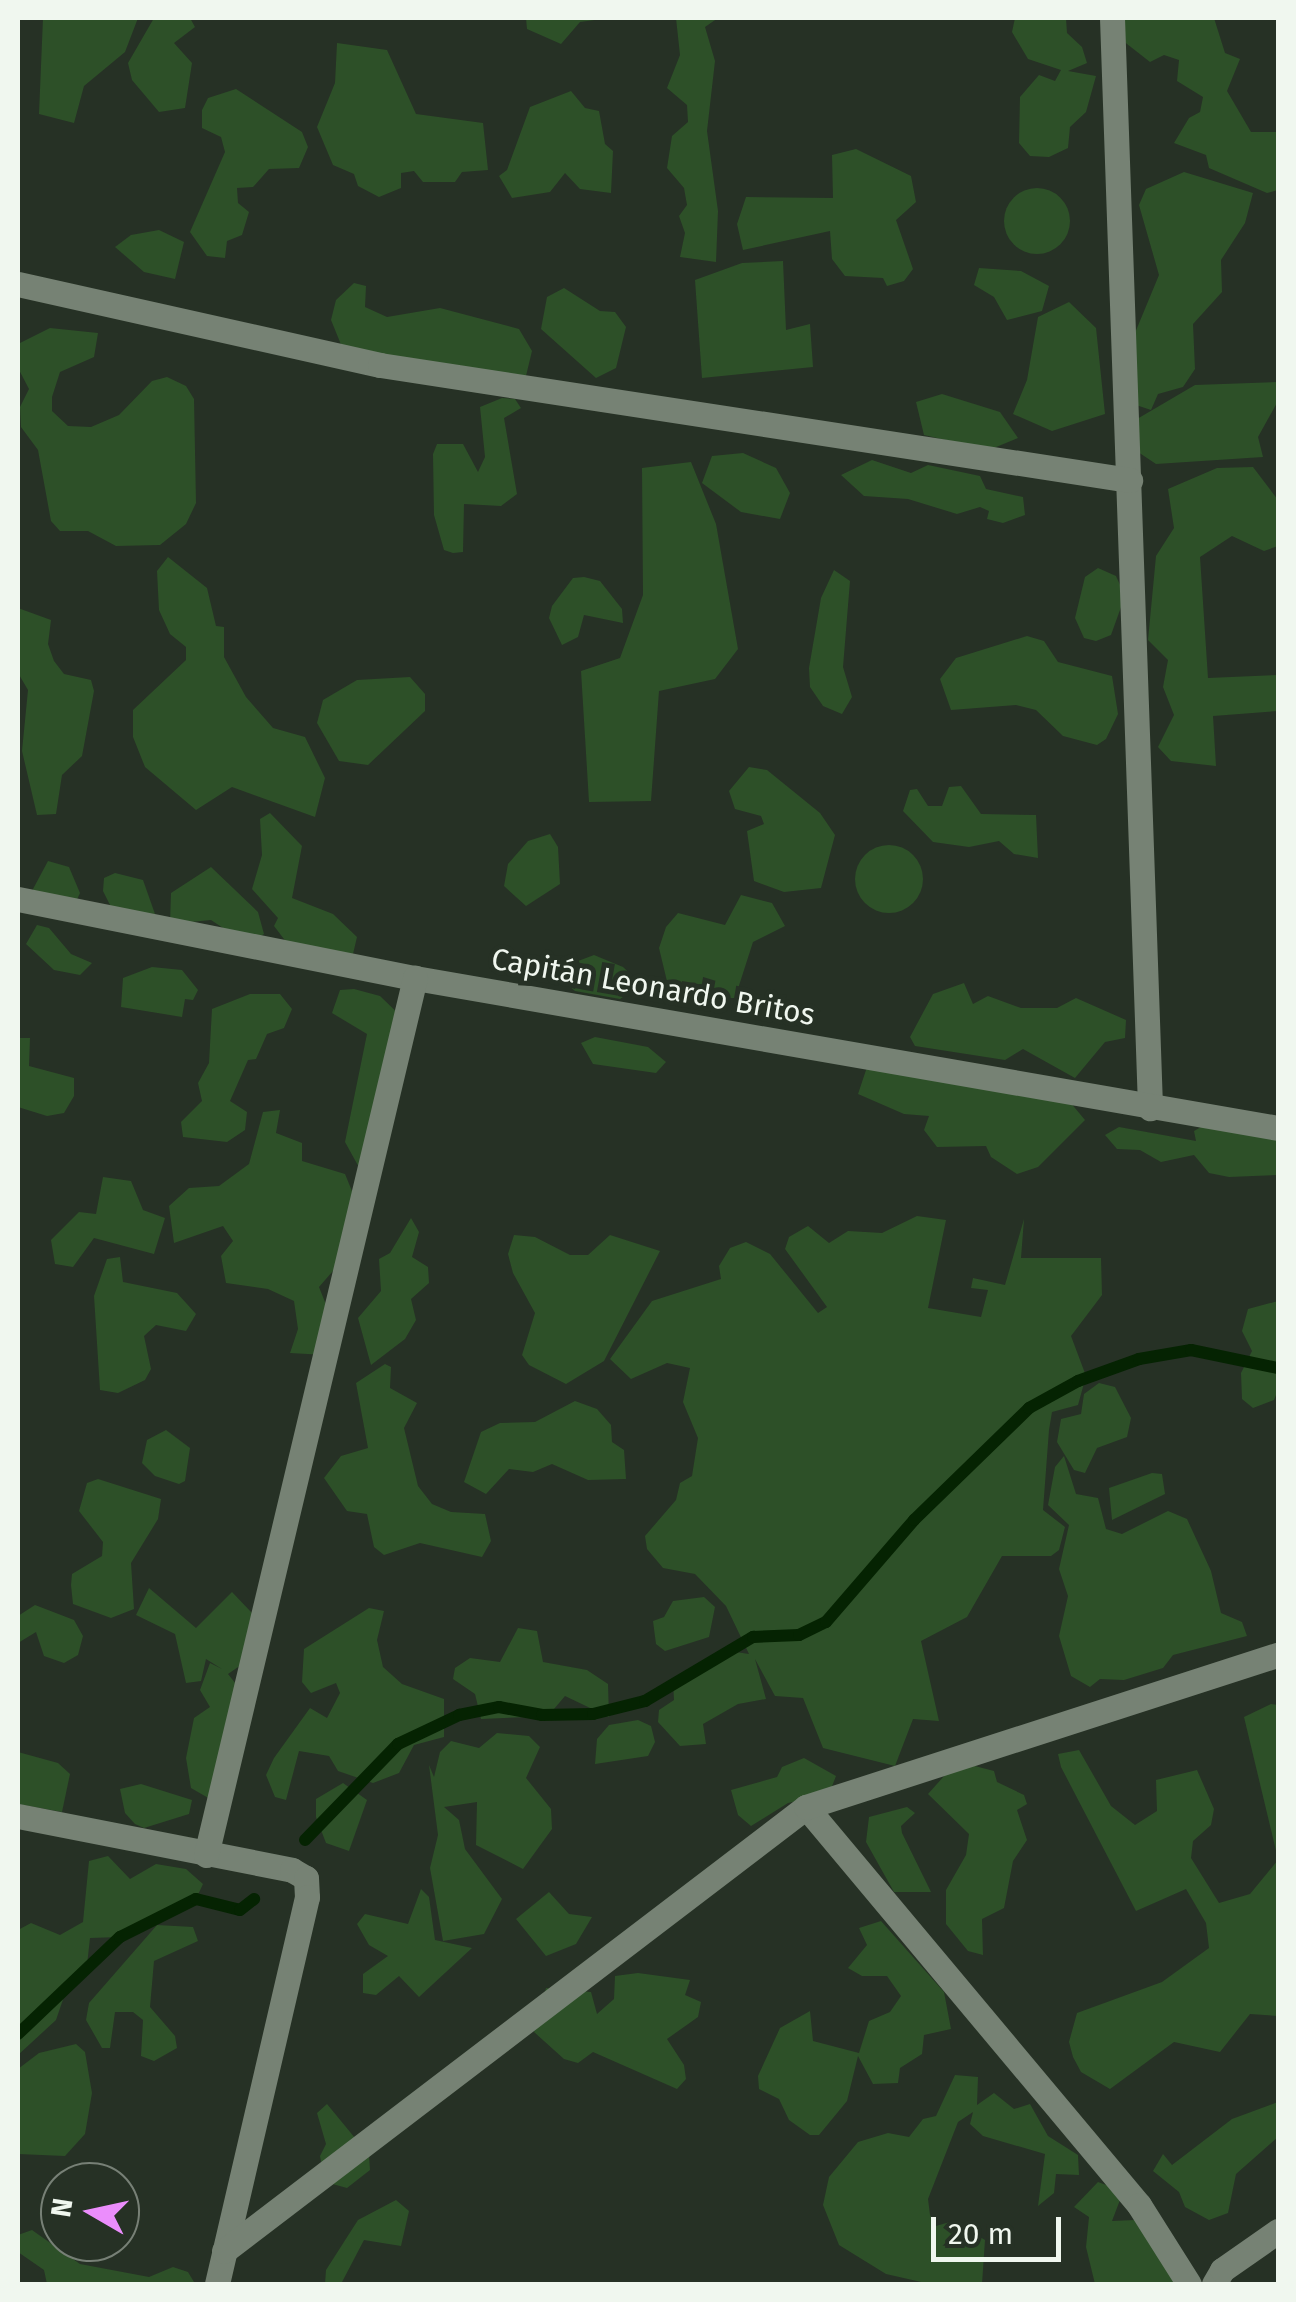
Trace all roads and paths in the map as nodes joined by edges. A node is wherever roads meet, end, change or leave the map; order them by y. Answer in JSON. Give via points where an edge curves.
{"nodes":[{"id":1,"x":1112,"y":18,"type":"edge"},
{"id":2,"x":18,"y":284,"type":"edge"},
{"id":3,"x":1130,"y":480,"type":"junction"},
{"id":4,"x":18,"y":898,"type":"edge"},
{"id":5,"x":415,"y":978,"type":"junction"},
{"id":6,"x":1150,"y":1108,"type":"junction"},
{"id":7,"x":1278,"y":1128,"type":"edge"},
{"id":8,"x":1278,"y":1655,"type":"edge"},
{"id":9,"x":806,"y":1807,"type":"junction"},
{"id":10,"x":18,"y":1816,"type":"edge"},
{"id":11,"x":206,"y":1854,"type":"junction"},
{"id":12,"x":1278,"y":2231,"type":"edge"},
{"id":13,"x":224,"y":2251,"type":"junction"},
{"id":14,"x":217,"y":2284,"type":"edge"},
{"id":15,"x":1189,"y":2284,"type":"edge"},
{"id":16,"x":1214,"y":2284,"type":"edge"}],
"edges":[{"from":1,"to":3,"type":"street"},
{"from":2,"to":3,"type":"street","via":[[380,365]]},
{"from":3,"to":6,"type":"street"},
{"from":4,"to":5,"type":"street","name":"Capitán Leonardo Britos"},
{"from":5,"to":6,"type":"street","name":"Capitán Leonardo Britos"},
{"from":5,"to":11,"type":"street"},
{"from":6,"to":7,"type":"street","name":"Capitán Leonardo Britos"},
{"from":8,"to":9,"type":"street"},
{"from":9,"to":13,"type":"street"},
{"from":9,"to":15,"type":"street","via":[[1127,2190]]},
{"from":10,"to":11,"type":"street"},
{"from":11,"to":13,"type":"street","via":[[292,1870],[306,1878],[308,1897]]},
{"from":12,"to":16,"type":"street","via":[[1222,2270]]},
{"from":13,"to":14,"type":"street"}]}
